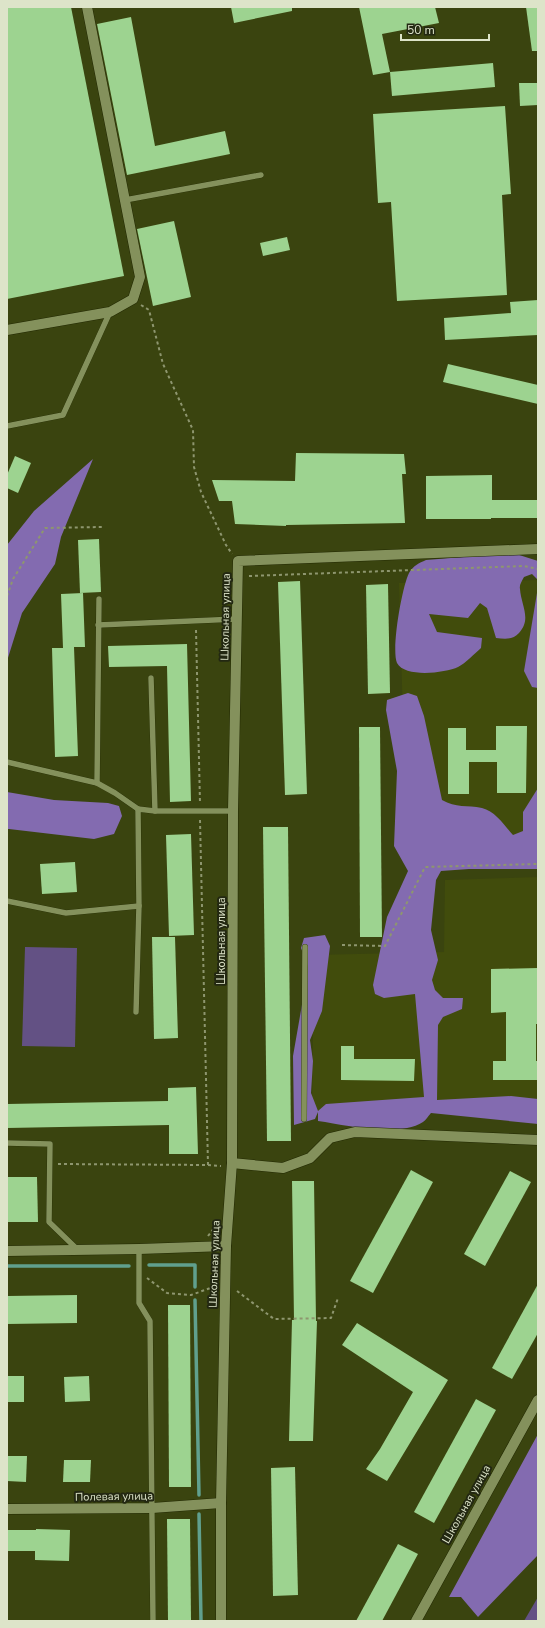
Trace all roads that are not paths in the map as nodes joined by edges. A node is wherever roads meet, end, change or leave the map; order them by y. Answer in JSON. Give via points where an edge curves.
{"nodes":[{"id":1,"x":87,"y":7,"type":"edge"},
{"id":2,"x":260,"y":175,"type":"dead end"},
{"id":3,"x":125,"y":200,"type":"junction"},
{"id":4,"x":110,"y":312,"type":"junction"},
{"id":5,"x":7,"y":330,"type":"edge"},
{"id":6,"x":7,"y":426,"type":"edge"},
{"id":7,"x":538,"y":549,"type":"edge"},
{"id":8,"x":99,"y":599,"type":"dead end"},
{"id":9,"x":237,"y":618,"type":"junction"},
{"id":10,"x":98,"y":625,"type":"junction"},
{"id":11,"x":152,"y":678,"type":"dead end"},
{"id":12,"x":7,"y":762,"type":"edge"},
{"id":13,"x":97,"y":783,"type":"junction"},
{"id":14,"x":138,"y":809,"type":"junction"},
{"id":15,"x":155,"y":811,"type":"junction"},
{"id":16,"x":233,"y":811,"type":"junction"},
{"id":17,"x":7,"y":901,"type":"edge"},
{"id":18,"x":139,"y":906,"type":"junction"},
{"id":19,"x":305,"y":947,"type":"dead end"},
{"id":20,"x":136,"y":1012,"type":"dead end"},
{"id":21,"x":304,"y":1119,"type":"dead end"},
{"id":22,"x":538,"y":1140,"type":"edge"},
{"id":23,"x":7,"y":1143,"type":"edge"},
{"id":24,"x":232,"y":1163,"type":"junction"},
{"id":25,"x":226,"y":1246,"type":"junction"},
{"id":26,"x":139,"y":1249,"type":"junction"},
{"id":27,"x":78,"y":1250,"type":"junction"},
{"id":28,"x":7,"y":1251,"type":"edge"},
{"id":29,"x":538,"y":1400,"type":"edge"},
{"id":30,"x":221,"y":1502,"type":"junction"},
{"id":31,"x":152,"y":1508,"type":"junction"},
{"id":32,"x":7,"y":1509,"type":"edge"},
{"id":33,"x":153,"y":1621,"type":"edge"},
{"id":34,"x":221,"y":1621,"type":"edge"},
{"id":35,"x":416,"y":1621,"type":"edge"}],
"edges":[{"from":1,"to":3,"type":"street"},
{"from":2,"to":3,"type":"lane"},
{"from":3,"to":4,"type":"street","via":[[140,277],[133,299]]},
{"from":4,"to":5,"type":"street"},
{"from":4,"to":6,"type":"lane","via":[[63,415]]},
{"from":7,"to":9,"type":"street","name":"Школьная улица","via":[[238,561]]},
{"from":8,"to":10,"type":"lane"},
{"from":9,"to":10,"type":"lane"},
{"from":9,"to":16,"type":"street","name":"Школьная улица"},
{"from":10,"to":13,"type":"lane"},
{"from":11,"to":15,"type":"lane"},
{"from":12,"to":13,"type":"lane"},
{"from":13,"to":14,"type":"lane"},
{"from":14,"to":15,"type":"lane"},
{"from":14,"to":18,"type":"lane"},
{"from":15,"to":16,"type":"lane"},
{"from":16,"to":24,"type":"street","name":"Школьная улица"},
{"from":17,"to":18,"type":"lane","via":[[66,912]]},
{"from":18,"to":20,"type":"lane"},
{"from":19,"to":21,"type":"lane"},
{"from":22,"to":24,"type":"street","via":[[355,1132],[330,1138],[310,1158],[283,1168]]},
{"from":23,"to":27,"type":"lane","via":[[50,1144],[48,1222]]},
{"from":24,"to":25,"type":"street","name":"Школьная улица"},
{"from":25,"to":26,"type":"street"},
{"from":25,"to":30,"type":"street","name":"Школьная улица"},
{"from":26,"to":27,"type":"street"},
{"from":26,"to":31,"type":"lane","via":[[139,1303],[150,1321]]},
{"from":27,"to":28,"type":"street"},
{"from":29,"to":35,"type":"street","name":"Школьная улица"},
{"from":30,"to":31,"type":"street","name":"Полевая улица"},
{"from":30,"to":34,"type":"street","name":"Школьная улица"},
{"from":31,"to":32,"type":"street","name":"Полевая улица"},
{"from":31,"to":33,"type":"lane"}]}
